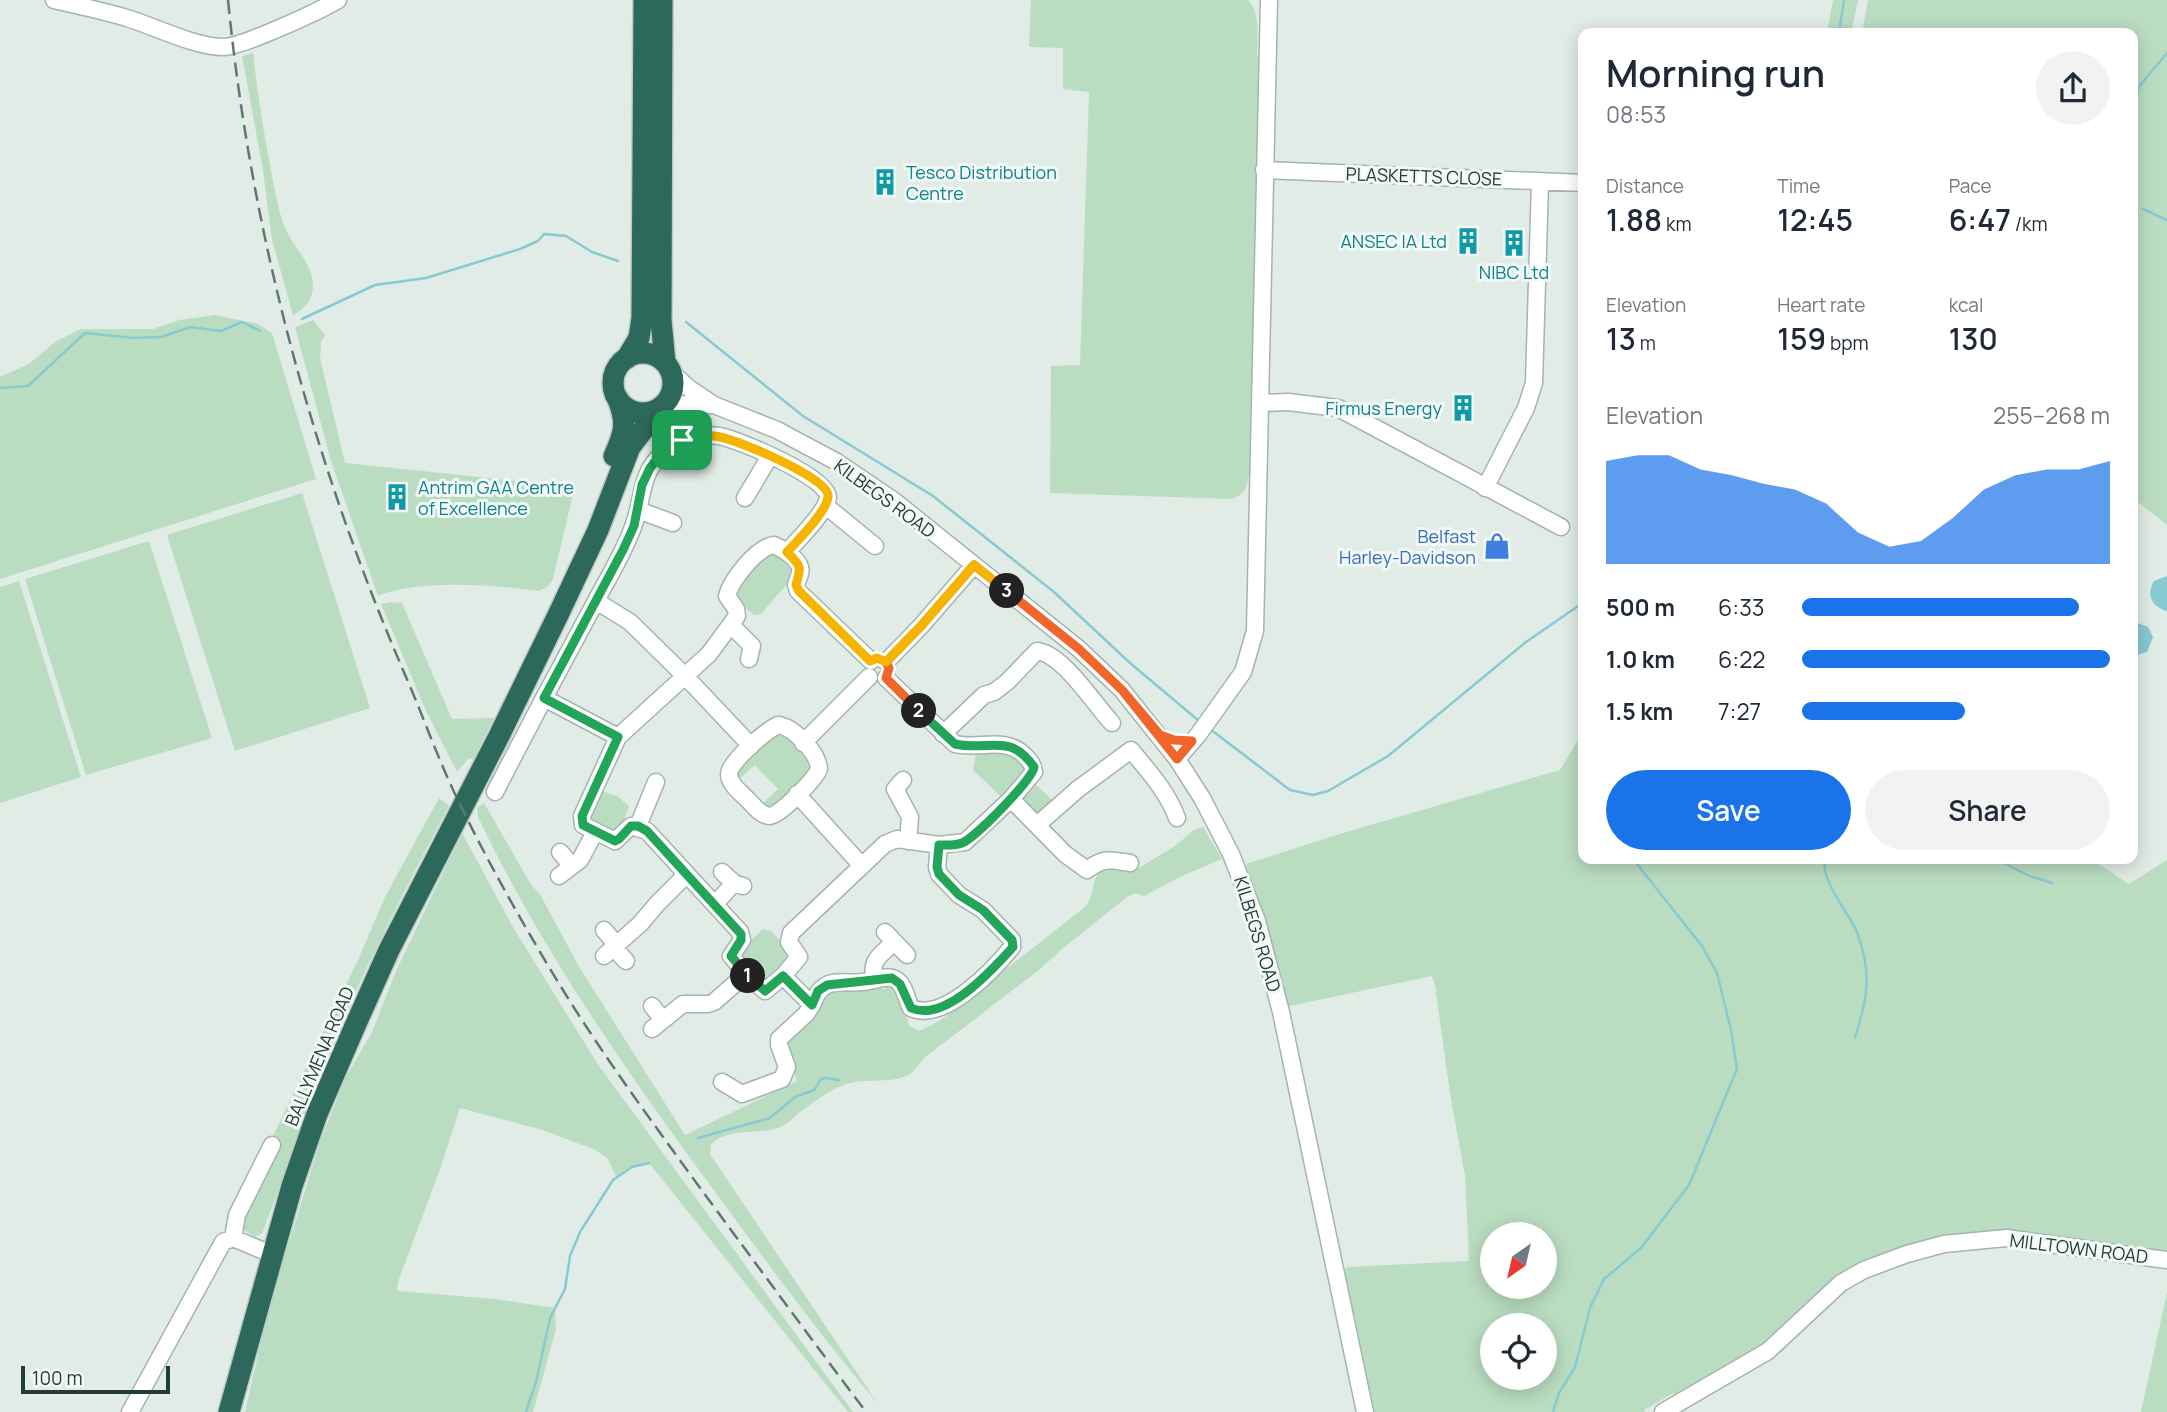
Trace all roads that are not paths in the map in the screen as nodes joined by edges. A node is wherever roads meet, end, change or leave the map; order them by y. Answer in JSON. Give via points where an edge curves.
{"nodes":[{"id":1,"x":54,"y":0,"type":"edge"},
{"id":2,"x":338,"y":0,"type":"edge"},
{"id":3,"x":644,"y":0,"type":"edge"},
{"id":4,"x":662,"y":0,"type":"edge"},
{"id":5,"x":1269,"y":0,"type":"edge"},
{"id":6,"x":1264,"y":170,"type":"junction"},
{"id":7,"x":1540,"y":181,"type":"junction"},
{"id":8,"x":1578,"y":183,"type":"edge"},
{"id":9,"x":627,"y":358,"type":"junction"},
{"id":10,"x":668,"y":367,"type":"junction"},
{"id":11,"x":618,"y":398,"type":"junction"},
{"id":12,"x":1260,"y":403,"type":"junction"},
{"id":13,"x":714,"y":405,"type":"junction"},
{"id":14,"x":662,"y":406,"type":"junction"},
{"id":15,"x":770,"y":456,"type":"junction"},
{"id":16,"x":1485,"y":488,"type":"junction"},
{"id":17,"x":745,"y":498,"type":"dead end"},
{"id":18,"x":826,"y":506,"type":"junction"},
{"id":19,"x":638,"y":510,"type":"junction"},
{"id":20,"x":673,"y":523,"type":"dead end"},
{"id":21,"x":1561,"y":527,"type":"dead end"},
{"id":22,"x":875,"y":546,"type":"dead end"},
{"id":23,"x":787,"y":552,"type":"junction"},
{"id":24,"x":974,"y":565,"type":"junction"},
{"id":25,"x":596,"y":601,"type":"junction"},
{"id":26,"x":731,"y":625,"type":"junction"},
{"id":27,"x":755,"y":650,"type":"dead end"},
{"id":28,"x":878,"y":670,"type":"junction"},
{"id":29,"x":685,"y":676,"type":"junction"},
{"id":30,"x":544,"y":698,"type":"junction"},
{"id":31,"x":1112,"y":723,"type":"dead end"},
{"id":32,"x":943,"y":734,"type":"junction"},
{"id":33,"x":1160,"y":735,"type":"junction"},
{"id":34,"x":499,"y":736,"type":"junction"},
{"id":35,"x":618,"y":737,"type":"junction"},
{"id":36,"x":1195,"y":738,"type":"junction"},
{"id":37,"x":803,"y":743,"type":"junction"},
{"id":38,"x":751,"y":746,"type":"junction"},
{"id":39,"x":1177,"y":759,"type":"junction"},
{"id":40,"x":656,"y":782,"type":"dead end"},
{"id":41,"x":893,"y":785,"type":"dead end"},
{"id":42,"x":504,"y":786,"type":"dead end"},
{"id":43,"x":797,"y":794,"type":"junction"},
{"id":44,"x":1011,"y":799,"type":"junction"},
{"id":45,"x":1177,"y":818,"type":"dead end"},
{"id":46,"x":1037,"y":825,"type":"junction"},
{"id":47,"x":638,"y":826,"type":"junction"},
{"id":48,"x":595,"y":832,"type":"junction"},
{"id":49,"x":908,"y":841,"type":"junction"},
{"id":50,"x":939,"y":845,"type":"junction"},
{"id":51,"x":560,"y":852,"type":"dead end"},
{"id":52,"x":1130,"y":863,"type":"dead end"},
{"id":53,"x":862,"y":866,"type":"junction"},
{"id":54,"x":687,"y":874,"type":"junction"},
{"id":55,"x":733,"y":880,"type":"dead end"},
{"id":56,"x":715,"y":904,"type":"junction"},
{"id":57,"x":604,"y":930,"type":"dead end"},
{"id":58,"x":611,"y":949,"type":"junction"},
{"id":59,"x":907,"y":955,"type":"dead end"},
{"id":60,"x":626,"y":961,"type":"dead end"},
{"id":61,"x":746,"y":974,"type":"junction"},
{"id":62,"x":783,"y":976,"type":"junction"},
{"id":63,"x":875,"y":980,"type":"junction"},
{"id":64,"x":812,"y":1005,"type":"junction"},
{"id":65,"x":652,"y":1006,"type":"dead end"},
{"id":66,"x":722,"y":1082,"type":"dead end"},
{"id":67,"x":272,"y":1145,"type":"dead end"},
{"id":68,"x":233,"y":1238,"type":"junction"},
{"id":69,"x":271,"y":1254,"type":"junction"},
{"id":70,"x":2167,"y":1260,"type":"edge"},
{"id":71,"x":130,"y":1412,"type":"edge"},
{"id":72,"x":229,"y":1412,"type":"edge"},
{"id":73,"x":1365,"y":1412,"type":"edge"},
{"id":74,"x":1664,"y":1412,"type":"edge"}],
"edges":[{"from":1,"to":2,"type":"street","via":[[222,47]]},
{"from":3,"to":9,"type":"highway","via":[[642,318],[639,338]]},
{"from":4,"to":10,"type":"highway","via":[[661,320]]},
{"from":5,"to":6,"type":"street"},
{"from":6,"to":7,"type":"street","name":"PLASKETTS CLOSE"},
{"from":6,"to":12,"type":"street"},
{"from":7,"to":8,"type":"street","name":"PLASKETTS CLOSE"},
{"from":7,"to":16,"type":"street","via":[[1534,383]]},
{"from":9,"to":10,"type":"highway","via":[[647,353]]},
{"from":9,"to":11,"type":"highway","via":[[614,378]]},
{"from":10,"to":13,"type":"street","name":"KILBEGS ROAD"},
{"from":10,"to":14,"type":"highway","via":[[673,386]]},
{"from":11,"to":14,"type":"highway","via":[[633,410]]},
{"from":11,"to":34,"type":"highway","name":"BALLYMENA ROAD","via":[[625,428],[620,443]]},
{"from":12,"to":16,"type":"street","via":[[1338,408]]},
{"from":12,"to":36,"type":"street","via":[[1255,631],[1243,672]]},
{"from":13,"to":14,"type":"street","name":"KILBEGS ROAD"},
{"from":13,"to":24,"type":"street","name":"KILBEGS ROAD","via":[[777,430],[837,462]]},
{"from":14,"to":34,"type":"highway","name":"BALLYMENA ROAD","via":[[630,447],[598,530]]},
{"from":15,"to":17,"type":"street"},
{"from":15,"to":18,"type":"street","via":[[824,486]]},
{"from":15,"to":19,"type":"street","via":[[718,436],[682,440],[650,468]]},
{"from":16,"to":21,"type":"street"},
{"from":18,"to":22,"type":"street"},
{"from":18,"to":23,"type":"street"},
{"from":19,"to":20,"type":"street"},
{"from":19,"to":25,"type":"street"},
{"from":23,"to":26,"type":"street","via":[[770,545],[755,555],[727,594],[737,613]]},
{"from":23,"to":28,"type":"street","via":[[800,567],[799,591]]},
{"from":24,"to":28,"type":"street"},
{"from":24,"to":33,"type":"street","name":"KILBEGS ROAD","via":[[1079,649]]},
{"from":25,"to":29,"type":"street","via":[[630,622]]},
{"from":25,"to":30,"type":"street"},
{"from":26,"to":27,"type":"street"},
{"from":26,"to":29,"type":"street"},
{"from":28,"to":32,"type":"street"},
{"from":28,"to":37,"type":"street"},
{"from":29,"to":35,"type":"street"},
{"from":29,"to":38,"type":"street"},
{"from":30,"to":35,"type":"street"},
{"from":30,"to":42,"type":"street"},
{"from":31,"to":32,"type":"street","via":[[1067,671],[1037,651]]},
{"from":32,"to":44,"type":"street","via":[[959,745],[1002,744],[1024,754],[1034,772]]},
{"from":33,"to":36,"type":"street","via":[[1174,740]]},
{"from":33,"to":39,"type":"street","name":"KILBEGS ROAD"},
{"from":34,"to":69,"type":"highway","name":"BALLYMENA ROAD","via":[[355,1026],[317,1114]]},
{"from":35,"to":48,"type":"street","via":[[581,820]]},
{"from":36,"to":39,"type":"street"},
{"from":37,"to":38,"type":"street","via":[[778,725]]},
{"from":37,"to":43,"type":"street","via":[[819,769]]},
{"from":38,"to":43,"type":"street","via":[[729,772],[736,788],[760,813],[769,816]]},
{"from":39,"to":73,"type":"street","name":"KILBEGS ROAD","via":[[1231,854],[1257,921],[1281,1012]]},
{"from":40,"to":47,"type":"street"},
{"from":41,"to":49,"type":"street","via":[[910,817]]},
{"from":43,"to":53,"type":"street"},
{"from":44,"to":46,"type":"street"},
{"from":44,"to":50,"type":"street","via":[[965,842]]},
{"from":45,"to":46,"type":"street","via":[[1170,800],[1127,745]]},
{"from":46,"to":52,"type":"street","via":[[1087,875],[1098,861]]},
{"from":47,"to":48,"type":"street","via":[[629,827],[615,841]]},
{"from":47,"to":54,"type":"street"},
{"from":48,"to":51,"type":"street","via":[[585,853],[565,871]]},
{"from":49,"to":50,"type":"street"},
{"from":49,"to":53,"type":"street","via":[[885,844]]},
{"from":50,"to":63,"type":"street","via":[[939,874],[1021,945],[973,989],[926,1010],[911,1008],[897,979]]},
{"from":53,"to":62,"type":"street","via":[[791,933],[789,942],[799,957]]},
{"from":54,"to":56,"type":"street"},
{"from":54,"to":58,"type":"street"},
{"from":55,"to":56,"type":"street"},
{"from":56,"to":61,"type":"street","via":[[741,934],[731,956]]},
{"from":57,"to":58,"type":"street"},
{"from":58,"to":60,"type":"street"},
{"from":59,"to":63,"type":"street","via":[[889,937],[874,963]]},
{"from":61,"to":62,"type":"street","via":[[765,991]]},
{"from":61,"to":65,"type":"street","via":[[714,1002],[685,1002],[658,1024]]},
{"from":62,"to":64,"type":"street"},
{"from":63,"to":64,"type":"street","via":[[827,985],[818,991]]},
{"from":64,"to":66,"type":"street","via":[[780,1037],[787,1067],[782,1079],[742,1094]]},
{"from":67,"to":68,"type":"street","via":[[237,1215]]},
{"from":68,"to":69,"type":"street"},
{"from":68,"to":71,"type":"street","via":[[223,1242]]},
{"from":69,"to":72,"type":"highway","name":"BALLYMENA ROAD"},
{"from":70,"to":74,"type":"street","name":"MILLTOWN ROAD","via":[[2006,1238],[1944,1244],[1907,1254],[1841,1283],[1768,1352]]}]}
